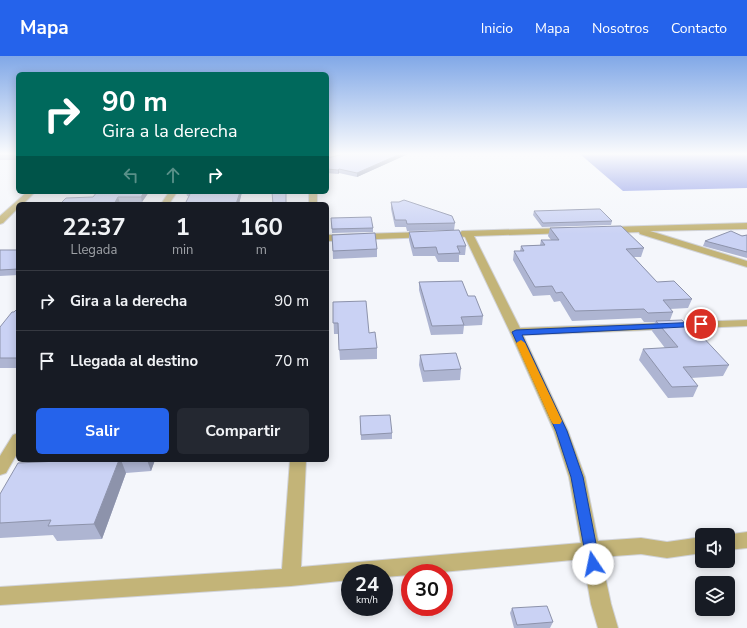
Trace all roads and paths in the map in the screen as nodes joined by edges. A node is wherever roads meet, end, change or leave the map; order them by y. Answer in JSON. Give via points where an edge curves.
{"nodes":[{"id":1,"x":29,"y":194,"type":"edge"},
{"id":2,"x":20,"y":202,"type":"edge"},
{"id":3,"x":16,"y":206,"type":"edge"},
{"id":4,"x":0,"y":221,"type":"edge"},
{"id":5,"x":747,"y":226,"type":"edge"},
{"id":6,"x":634,"y":229,"type":"junction"},
{"id":7,"x":602,"y":230,"type":"edge"},
{"id":8,"x":578,"y":231,"type":"edge"},
{"id":9,"x":468,"y":234,"type":"junction"},
{"id":10,"x":437,"y":235,"type":"edge"},
{"id":11,"x":452,"y":235,"type":"edge"},
{"id":12,"x":329,"y":238,"type":"edge"},
{"id":13,"x":747,"y":264,"type":"edge"},
{"id":14,"x":747,"y":322,"type":"edge"},
{"id":15,"x":516,"y":332,"type":"junction"},
{"id":16,"x":16,"y":442,"type":"edge"},
{"id":17,"x":298,"y":462,"type":"edge"},
{"id":18,"x":0,"y":469,"type":"edge"},
{"id":19,"x":747,"y":540,"type":"edge"},
{"id":20,"x":735,"y":541,"type":"edge"},
{"id":21,"x":695,"y":547,"type":"edge"},
{"id":22,"x":590,"y":551,"type":"junction"},
{"id":23,"x":291,"y":577,"type":"junction"},
{"id":24,"x":0,"y":596,"type":"edge"},
{"id":25,"x":608,"y":628,"type":"edge"}],
"edges":[{"from":1,"to":2,"type":"street"},
{"from":3,"to":4,"type":"street"},
{"from":5,"to":6,"type":"street"},
{"from":6,"to":7,"type":"street"},
{"from":6,"to":13,"type":"street"},
{"from":8,"to":9,"type":"street"},
{"from":9,"to":11,"type":"street"},
{"from":9,"to":15,"type":"street"},
{"from":10,"to":12,"type":"street"},
{"from":14,"to":15,"type":"street"},
{"from":15,"to":22,"type":"street","via":[[561,431],[577,477]]},
{"from":16,"to":18,"type":"street"},
{"from":17,"to":23,"type":"street"},
{"from":19,"to":20,"type":"street"},
{"from":21,"to":22,"type":"street","via":[[667,550],[641,546]]},
{"from":22,"to":23,"type":"street"},
{"from":22,"to":25,"type":"street"},
{"from":23,"to":24,"type":"street"}]}
